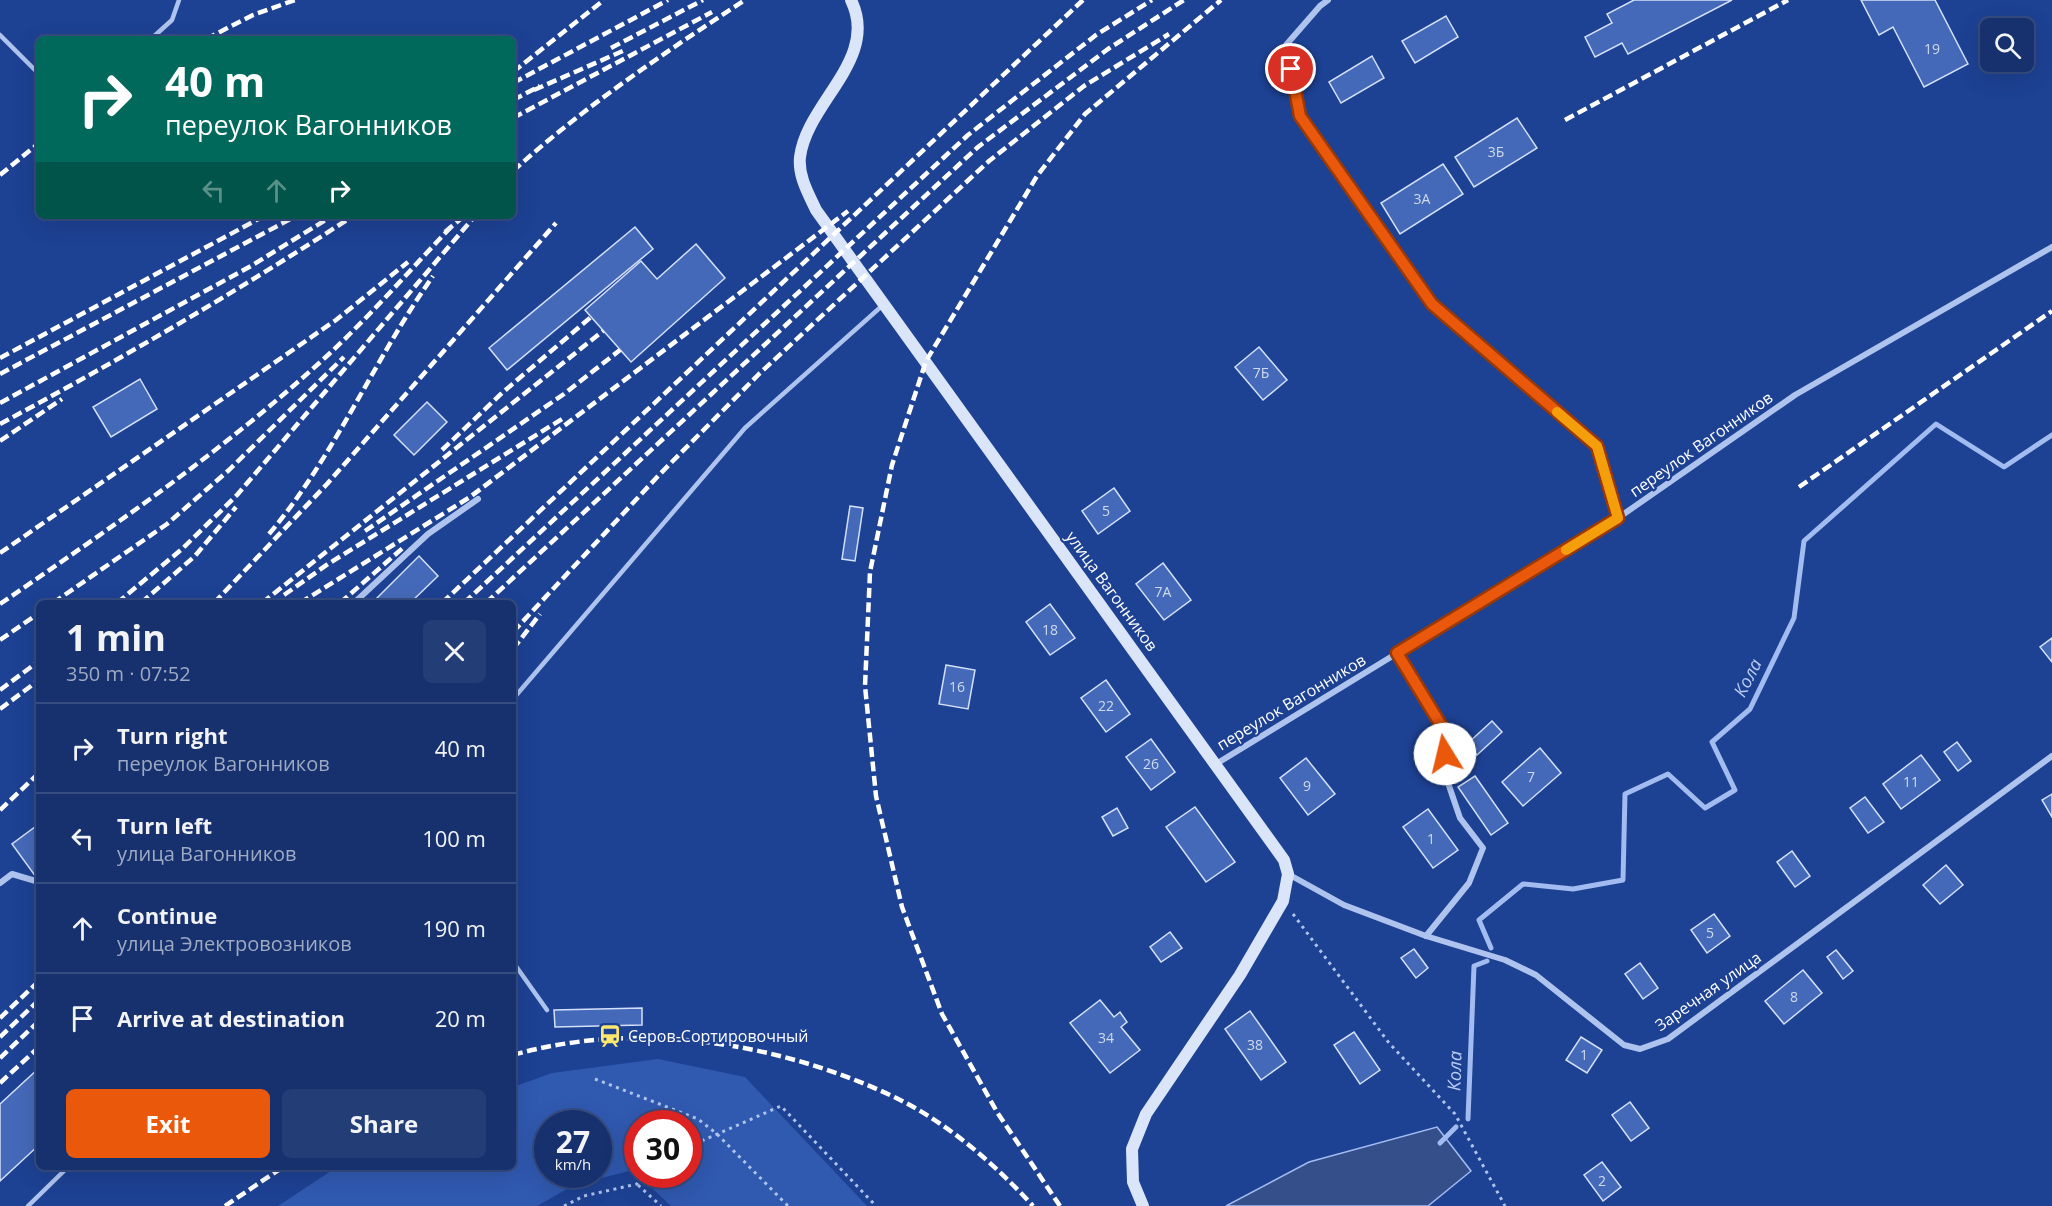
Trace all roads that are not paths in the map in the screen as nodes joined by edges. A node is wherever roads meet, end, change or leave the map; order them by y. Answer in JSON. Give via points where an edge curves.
{"nodes":[{"id":1,"x":179,"y":0,"type":"edge"},
{"id":2,"x":851,"y":0,"type":"edge"},
{"id":3,"x":1328,"y":0,"type":"edge"},
{"id":4,"x":0,"y":35,"type":"edge"},
{"id":5,"x":154,"y":36,"type":"edge"},
{"id":6,"x":36,"y":71,"type":"edge"},
{"id":7,"x":2052,"y":247,"type":"edge"},
{"id":8,"x":885,"y":304,"type":"junction"},
{"id":9,"x":478,"y":499,"type":"dead end"},
{"id":10,"x":1618,"y":518,"type":"junction"},
{"id":11,"x":357,"y":600,"type":"edge"},
{"id":12,"x":1397,"y":653,"type":"junction"},
{"id":13,"x":516,"y":695,"type":"edge"},
{"id":14,"x":2052,"y":756,"type":"edge"},
{"id":15,"x":1216,"y":764,"type":"junction"},
{"id":16,"x":1288,"y":874,"type":"junction"},
{"id":17,"x":36,"y":881,"type":"edge"},
{"id":18,"x":0,"y":883,"type":"edge"},
{"id":19,"x":1426,"y":936,"type":"junction"},
{"id":20,"x":516,"y":966,"type":"edge"},
{"id":21,"x":547,"y":1010,"type":"dead end"},
{"id":22,"x":65,"y":1170,"type":"edge"},
{"id":23,"x":28,"y":1206,"type":"edge"},
{"id":24,"x":1143,"y":1206,"type":"edge"}],
"edges":[{"from":1,"to":5,"type":"lane","via":[[172,20]]},
{"from":2,"to":8,"type":"street","name":"улица Вагонников","via":[[856,10],[855,44],[850,61],[808,134],[800,157],[802,181],[816,210]]},
{"from":3,"to":10,"type":"street","via":[[1286,45],[1300,116],[1432,304],[1597,446]]},
{"from":4,"to":6,"type":"lane"},
{"from":7,"to":10,"type":"street","name":"переулок Вагонников","via":[[1796,395]]},
{"from":8,"to":13,"type":"lane","via":[[745,428]]},
{"from":8,"to":15,"type":"street","name":"улица Вагонников"},
{"from":9,"to":11,"type":"street","via":[[428,534]]},
{"from":10,"to":12,"type":"street","name":"переулок Вагонников"},
{"from":12,"to":15,"type":"street","name":"переулок Вагонников"},
{"from":12,"to":19,"type":"street","via":[[1444,730],[1446,777],[1460,818],[1483,848],[1469,883]]},
{"from":14,"to":19,"type":"street","name":"Заречная улица","via":[[1668,1039],[1640,1049],[1624,1045],[1536,975],[1505,960]]},
{"from":15,"to":16,"type":"street","name":"улица Вагонников","via":[[1284,860]]},
{"from":16,"to":19,"type":"street","name":"Заречная улица","via":[[1344,905]]},
{"from":16,"to":24,"type":"street","via":[[1283,900],[1240,975],[1146,1114],[1132,1149],[1133,1182]]},
{"from":17,"to":18,"type":"street","via":[[12,874]]},
{"from":20,"to":21,"type":"lane"},
{"from":22,"to":23,"type":"lane"}]}
